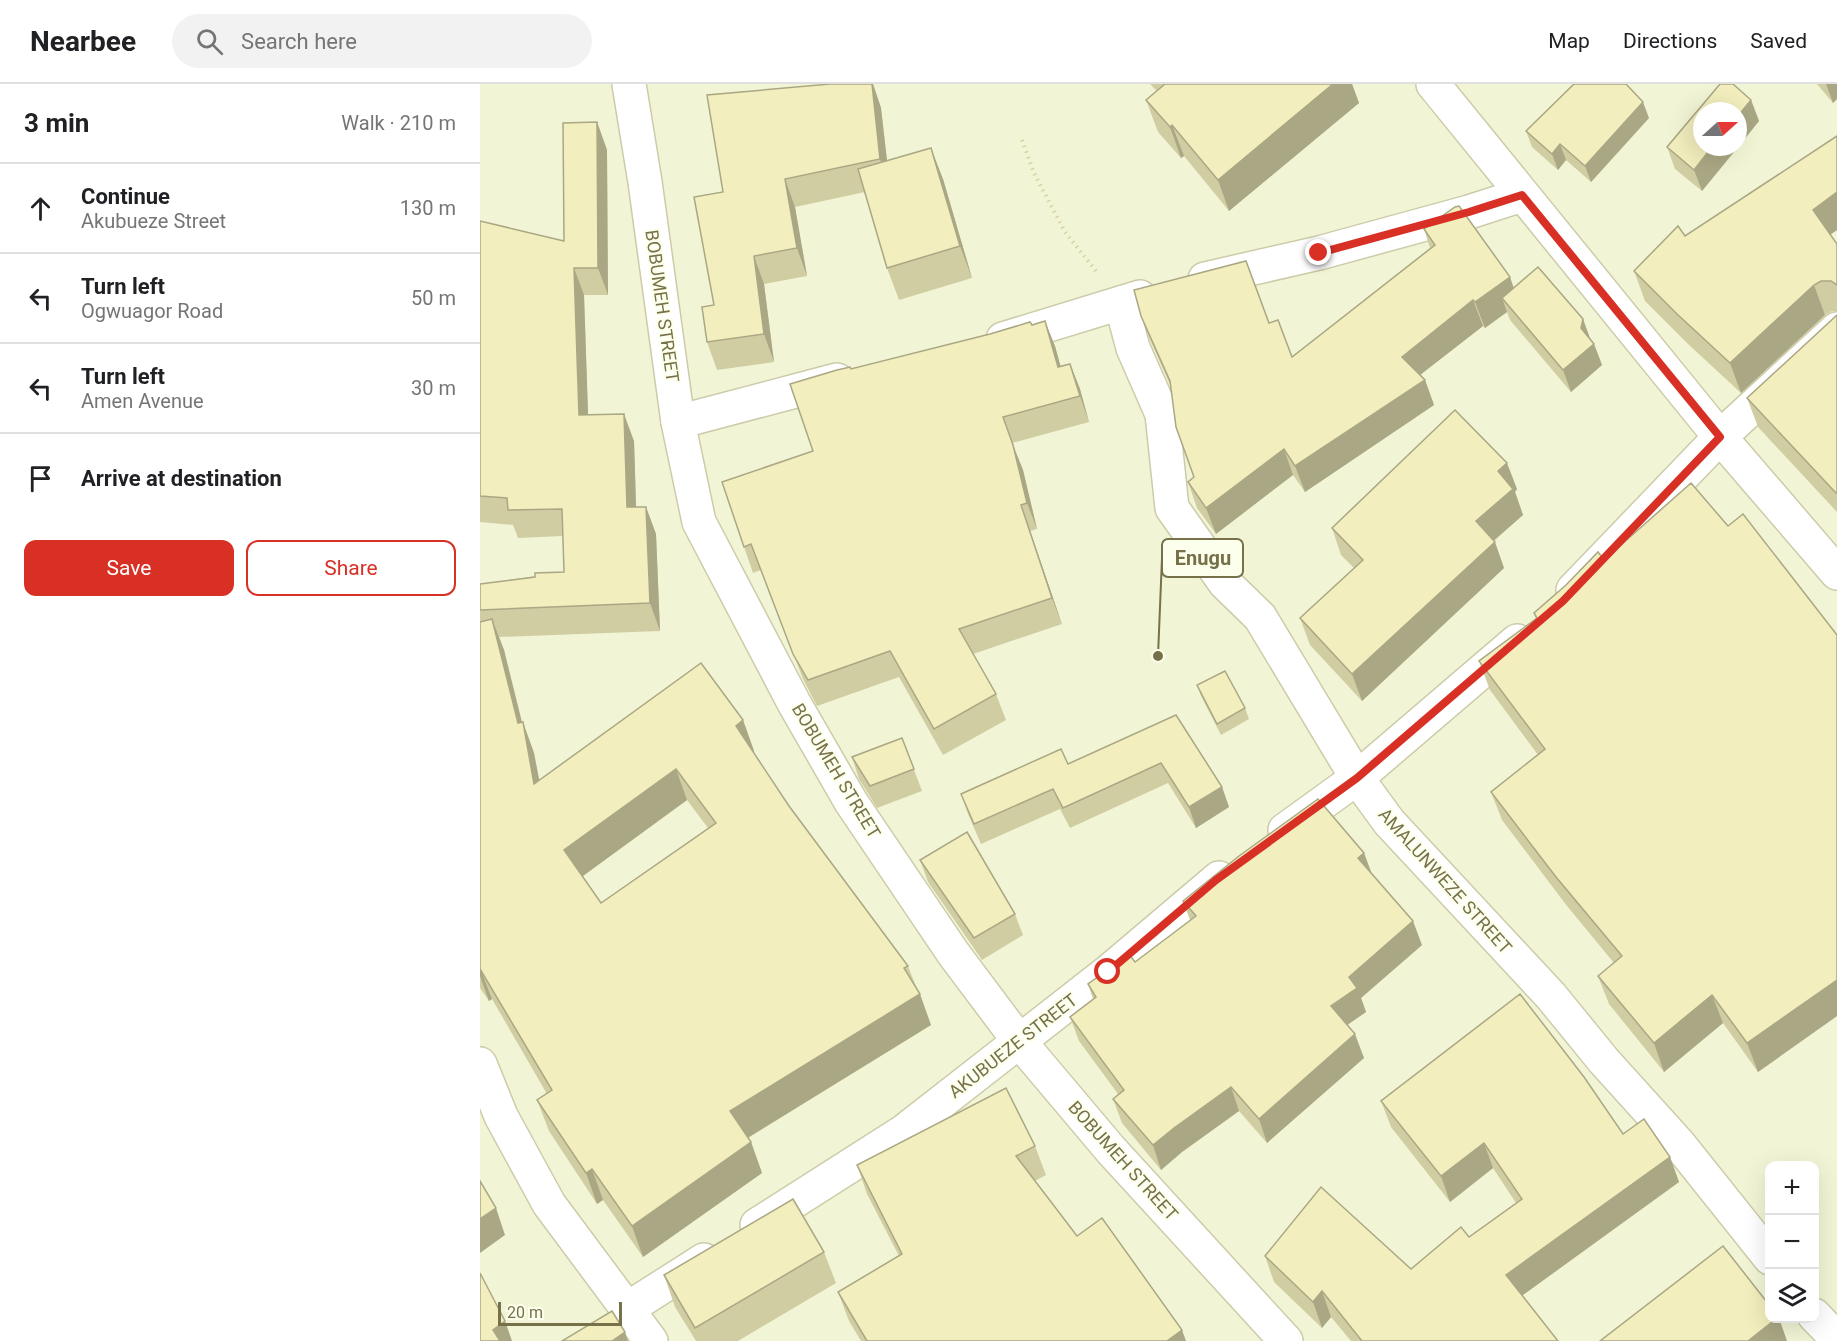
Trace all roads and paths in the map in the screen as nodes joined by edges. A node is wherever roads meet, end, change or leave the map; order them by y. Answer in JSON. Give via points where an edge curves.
{"nodes":[{"id":1,"x":628,"y":84,"type":"edge"},
{"id":2,"x":1433,"y":84,"type":"edge"},
{"id":3,"x":1022,"y":140,"type":"dead end"},
{"id":4,"x":1522,"y":195,"type":"junction"},
{"id":5,"x":1121,"y":303,"type":"junction"},
{"id":6,"x":1837,"y":329,"type":"edge"},
{"id":7,"x":974,"y":347,"type":"edge"},
{"id":8,"x":864,"y":373,"type":"edge"},
{"id":9,"x":678,"y":422,"type":"junction"},
{"id":10,"x":1720,"y":437,"type":"junction"},
{"id":11,"x":1837,"y":573,"type":"edge"},
{"id":12,"x":1357,"y":778,"type":"junction"},
{"id":13,"x":1019,"y":1041,"type":"junction"},
{"id":14,"x":480,"y":1064,"type":"edge"},
{"id":15,"x":490,"y":1122,"type":"edge"},
{"id":16,"x":1765,"y":1251,"type":"edge"},
{"id":17,"x":627,"y":1309,"type":"junction"},
{"id":18,"x":1819,"y":1319,"type":"edge"},
{"id":19,"x":1837,"y":1339,"type":"edge"},
{"id":20,"x":651,"y":1341,"type":"edge"},
{"id":21,"x":1286,"y":1341,"type":"edge"}],
"edges":[{"from":1,"to":9,"type":"street","name":"BOBUMEH STREET"},
{"from":2,"to":4,"type":"street"},
{"from":3,"to":5,"type":"path","via":[[1034,173],[1065,232]]},
{"from":4,"to":5,"type":"street","via":[[1319,253]]},
{"from":4,"to":10,"type":"street"},
{"from":5,"to":7,"type":"street"},
{"from":5,"to":12,"type":"street","name":"AMALUNWEZE STREET","via":[[1133,348],[1162,414],[1172,508],[1225,583],[1260,617]]},
{"from":6,"to":10,"type":"street","name":"AKUBUEZE STREET"},
{"from":8,"to":9,"type":"street"},
{"from":9,"to":13,"type":"street","name":"BOBUMEH STREET","via":[[699,522],[794,703],[851,802],[953,953]]},
{"from":10,"to":11,"type":"street"},
{"from":10,"to":12,"type":"street","name":"AKUBUEZE STREET","via":[[1545,616]]},
{"from":12,"to":13,"type":"street","name":"AKUBUEZE STREET","via":[[1216,880]]},
{"from":12,"to":16,"type":"street","name":"AMALUNWEZE STREET","via":[[1389,822],[1551,996],[1679,1144]]},
{"from":13,"to":17,"type":"street","name":"AKUBUEZE STREET","via":[[903,1132]]},
{"from":13,"to":21,"type":"street","name":"BOBUMEH STREET","via":[[1111,1150]]},
{"from":14,"to":15,"type":"street"},
{"from":15,"to":17,"type":"street"},
{"from":17,"to":20,"type":"street"},
{"from":18,"to":19,"type":"street"}]}
